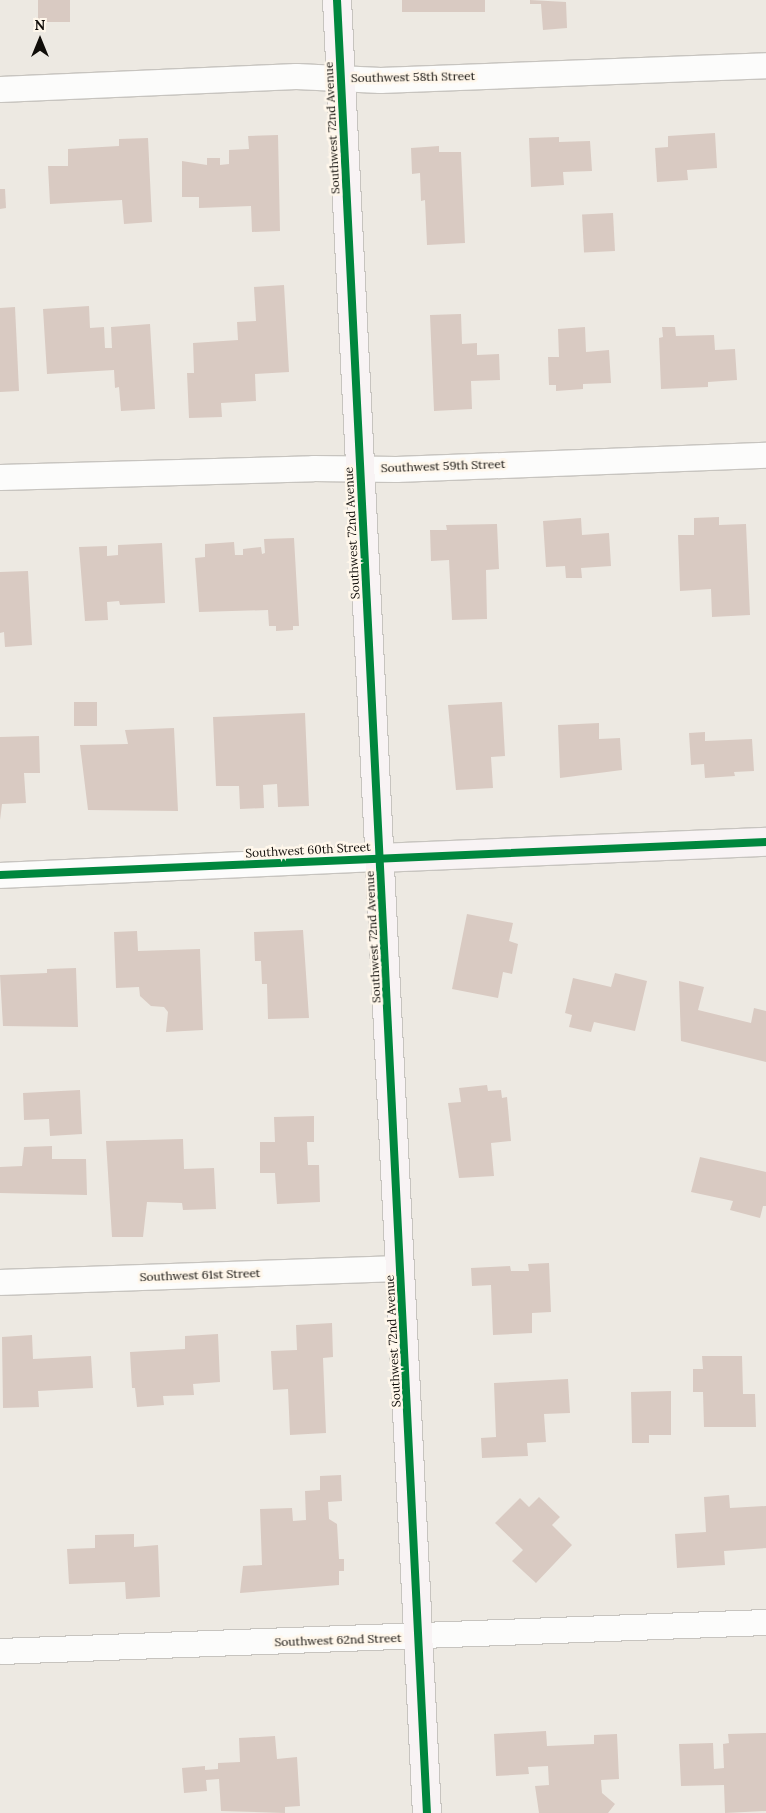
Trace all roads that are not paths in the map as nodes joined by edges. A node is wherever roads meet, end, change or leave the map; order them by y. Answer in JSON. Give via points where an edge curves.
{"nodes":[{"id":1,"x":337,"y":0,"type":"edge"},
{"id":2,"x":766,"y":64,"type":"edge"},
{"id":3,"x":341,"y":78,"type":"junction"},
{"id":4,"x":0,"y":89,"type":"edge"},
{"id":5,"x":766,"y":455,"type":"edge"},
{"id":6,"x":360,"y":468,"type":"junction"},
{"id":7,"x":0,"y":477,"type":"edge"},
{"id":8,"x":766,"y":842,"type":"edge"},
{"id":9,"x":380,"y":858,"type":"junction"},
{"id":10,"x":0,"y":875,"type":"edge"},
{"id":11,"x":400,"y":1268,"type":"junction"},
{"id":12,"x":0,"y":1282,"type":"edge"},
{"id":13,"x":766,"y":1622,"type":"edge"},
{"id":14,"x":418,"y":1636,"type":"junction"},
{"id":15,"x":0,"y":1651,"type":"edge"},
{"id":16,"x":427,"y":1813,"type":"edge"}],
"edges":[{"from":1,"to":3,"type":"street","name":"Southwest 72nd Avenue"},
{"from":2,"to":3,"type":"street","name":"Southwest 58th Street","via":[[380,80]]},
{"from":3,"to":4,"type":"street","name":"Southwest 58th Street","via":[[296,76]]},
{"from":3,"to":6,"type":"street","name":"Southwest 72nd Avenue"},
{"from":5,"to":6,"type":"street","name":"Southwest 59th Street"},
{"from":6,"to":7,"type":"street","name":"Southwest 59th Street"},
{"from":6,"to":9,"type":"street","name":"Southwest 72nd Avenue"},
{"from":8,"to":9,"type":"street","name":"Southwest 60th Street"},
{"from":9,"to":10,"type":"street","name":"Southwest 60th Street"},
{"from":9,"to":11,"type":"street","name":"Southwest 72nd Avenue"},
{"from":11,"to":12,"type":"street","name":"Southwest 61st Street"},
{"from":11,"to":14,"type":"street","name":"Southwest 72nd Avenue"},
{"from":13,"to":14,"type":"street","name":"Southwest 62nd Street"},
{"from":14,"to":15,"type":"street","name":"Southwest 62nd Street"},
{"from":14,"to":16,"type":"street","name":"Southwest 72nd Avenue"}]}
